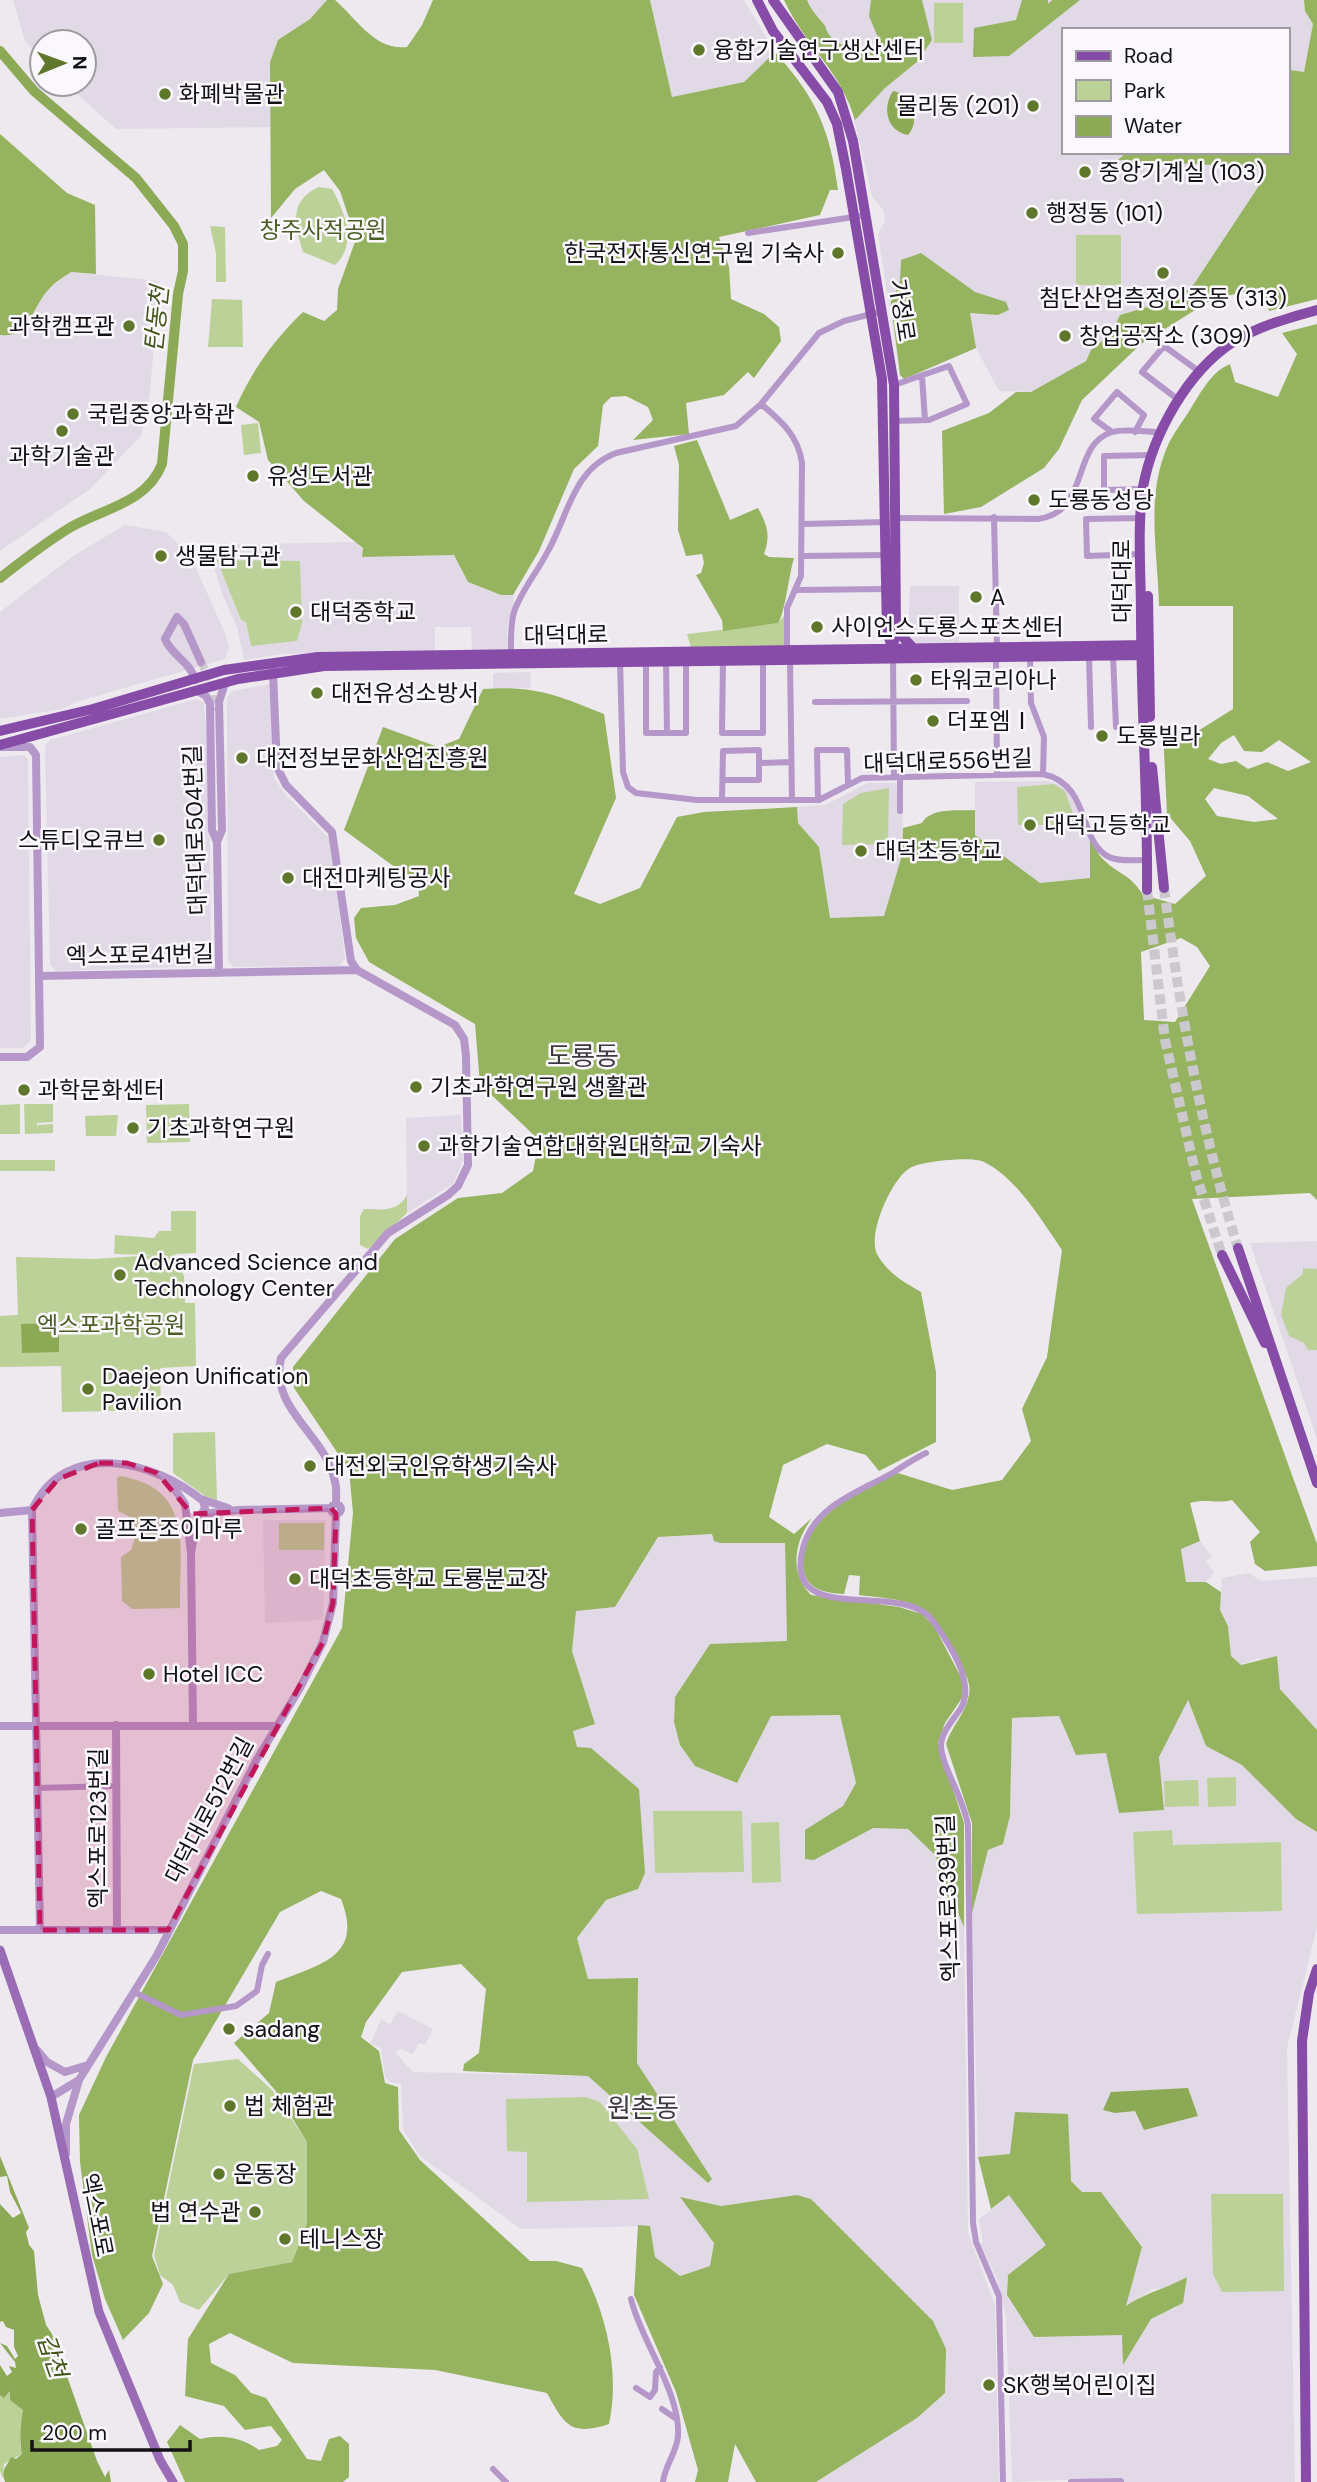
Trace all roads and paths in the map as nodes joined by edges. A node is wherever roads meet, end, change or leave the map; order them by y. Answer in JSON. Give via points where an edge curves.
{"nodes":[{"id":1,"x":757,"y":0,"type":"edge"},
{"id":2,"x":774,"y":0,"type":"edge"},
{"id":3,"x":867,"y":215,"type":"junction"},
{"id":4,"x":854,"y":216,"type":"junction"},
{"id":5,"x":748,"y":233,"type":"dead end"},
{"id":6,"x":1317,"y":310,"type":"edge"},
{"id":7,"x":883,"y":311,"type":"junction"},
{"id":8,"x":871,"y":314,"type":"junction"},
{"id":9,"x":1317,"y":316,"type":"edge"},
{"id":10,"x":1200,"y":372,"type":"junction"},
{"id":11,"x":922,"y":376,"type":"junction"},
{"id":12,"x":894,"y":385,"type":"junction"},
{"id":13,"x":1180,"y":401,"type":"junction"},
{"id":14,"x":761,"y":404,"type":"junction"},
{"id":15,"x":925,"y":420,"type":"junction"},
{"id":16,"x":895,"y":421,"type":"junction"},
{"id":17,"x":1112,"y":432,"type":"junction"},
{"id":18,"x":1135,"y":432,"type":"junction"},
{"id":19,"x":1161,"y":432,"type":"junction"},
{"id":20,"x":1095,"y":445,"type":"junction"},
{"id":21,"x":1152,"y":455,"type":"junction"},
{"id":22,"x":1104,"y":456,"type":"junction"},
{"id":23,"x":1143,"y":489,"type":"junction"},
{"id":24,"x":994,"y":517,"type":"junction"},
{"id":25,"x":1142,"y":518,"type":"junction"},
{"id":26,"x":890,"y":520,"type":"junction"},
{"id":27,"x":803,"y":524,"type":"junction"},
{"id":28,"x":1142,"y":554,"type":"junction"},
{"id":29,"x":887,"y":555,"type":"junction"},
{"id":30,"x":803,"y":556,"type":"junction"},
{"id":31,"x":887,"y":589,"type":"junction"},
{"id":32,"x":796,"y":590,"type":"junction"},
{"id":33,"x":896,"y":630,"type":"junction"},
{"id":34,"x":915,"y":650,"type":"junction"},
{"id":35,"x":1145,"y":650,"type":"junction"},
{"id":36,"x":996,"y":652,"type":"junction"},
{"id":37,"x":893,"y":654,"type":"junction"},
{"id":38,"x":511,"y":655,"type":"junction"},
{"id":39,"x":788,"y":655,"type":"junction"},
{"id":40,"x":1114,"y":655,"type":"junction"},
{"id":41,"x":1030,"y":656,"type":"junction"},
{"id":42,"x":1089,"y":656,"type":"junction"},
{"id":43,"x":763,"y":659,"type":"junction"},
{"id":44,"x":685,"y":660,"type":"junction"},
{"id":45,"x":723,"y":660,"type":"junction"},
{"id":46,"x":646,"y":661,"type":"junction"},
{"id":47,"x":666,"y":661,"type":"junction"},
{"id":48,"x":201,"y":662,"type":"tunnel mouth"},
{"id":49,"x":620,"y":662,"type":"junction"},
{"id":50,"x":273,"y":672,"type":"junction"},
{"id":51,"x":195,"y":680,"type":"junction"},
{"id":52,"x":225,"y":682,"type":"junction"},
{"id":53,"x":198,"y":691,"type":"junction"},
{"id":54,"x":967,"y":701,"type":"dead end"},
{"id":55,"x":816,"y":702,"type":"dead end"},
{"id":56,"x":893,"y":702,"type":"junction"},
{"id":57,"x":1091,"y":727,"type":"dead end"},
{"id":58,"x":1115,"y":727,"type":"dead end"},
{"id":59,"x":0,"y":732,"type":"edge"},
{"id":60,"x":667,"y":733,"type":"junction"},
{"id":61,"x":0,"y":746,"type":"edge"},
{"id":62,"x":215,"y":746,"type":"junction"},
{"id":63,"x":791,"y":762,"type":"junction"},
{"id":64,"x":759,"y":763,"type":"junction"},
{"id":65,"x":1043,"y":774,"type":"junction"},
{"id":66,"x":997,"y":775,"type":"junction"},
{"id":67,"x":897,"y":777,"type":"junction"},
{"id":68,"x":723,"y":780,"type":"junction"},
{"id":69,"x":848,"y":785,"type":"junction"},
{"id":70,"x":722,"y":800,"type":"junction"},
{"id":71,"x":792,"y":800,"type":"junction"},
{"id":72,"x":818,"y":800,"type":"junction"},
{"id":73,"x":900,"y":811,"type":"dead end"},
{"id":74,"x":1147,"y":860,"type":"junction"},
{"id":75,"x":1164,"y":888,"type":"tunnel mouth"},
{"id":76,"x":1147,"y":890,"type":"tunnel mouth"},
{"id":77,"x":357,"y":970,"type":"junction"},
{"id":78,"x":219,"y":973,"type":"junction"},
{"id":79,"x":39,"y":976,"type":"junction"},
{"id":80,"x":0,"y":1057,"type":"edge"},
{"id":81,"x":1238,"y":1248,"type":"tunnel mouth"},
{"id":82,"x":1222,"y":1255,"type":"tunnel mouth"},
{"id":83,"x":1283,"y":1381,"type":"junction"},
{"id":84,"x":926,"y":1453,"type":"dead end"},
{"id":85,"x":169,"y":1481,"type":"junction"},
{"id":86,"x":1317,"y":1483,"type":"edge"},
{"id":87,"x":200,"y":1498,"type":"junction"},
{"id":88,"x":186,"y":1508,"type":"junction"},
{"id":89,"x":334,"y":1509,"type":"junction"},
{"id":90,"x":32,"y":1510,"type":"junction"},
{"id":91,"x":237,"y":1510,"type":"junction"},
{"id":92,"x":0,"y":1513,"type":"edge"},
{"id":93,"x":201,"y":1515,"type":"junction"},
{"id":94,"x":191,"y":1553,"type":"junction"},
{"id":95,"x":37,"y":1725,"type":"junction"},
{"id":96,"x":0,"y":1726,"type":"edge"},
{"id":97,"x":116,"y":1726,"type":"junction"},
{"id":98,"x":192,"y":1726,"type":"junction"},
{"id":99,"x":275,"y":1726,"type":"junction"},
{"id":100,"x":117,"y":1786,"type":"junction"},
{"id":101,"x":37,"y":1788,"type":"junction"},
{"id":102,"x":0,"y":1930,"type":"edge"},
{"id":103,"x":40,"y":1930,"type":"junction"},
{"id":104,"x":117,"y":1930,"type":"junction"},
{"id":105,"x":168,"y":1930,"type":"junction"},
{"id":106,"x":0,"y":1950,"type":"edge"},
{"id":107,"x":268,"y":1954,"type":"dead end"},
{"id":108,"x":1317,"y":1969,"type":"edge"},
{"id":109,"x":134,"y":1992,"type":"junction"},
{"id":110,"x":37,"y":2050,"type":"junction"},
{"id":111,"x":91,"y":2063,"type":"junction"},
{"id":112,"x":79,"y":2080,"type":"junction"},
{"id":113,"x":51,"y":2097,"type":"junction"},
{"id":114,"x":66,"y":2154,"type":"junction"},
{"id":115,"x":631,"y":2299,"type":"dead end"},
{"id":116,"x":660,"y":2367,"type":"junction"},
{"id":117,"x":636,"y":2388,"type":"dead end"},
{"id":118,"x":662,"y":2409,"type":"dead end"},
{"id":119,"x":676,"y":2419,"type":"junction"},
{"id":120,"x":493,"y":2469,"type":"dead end"},
{"id":121,"x":1121,"y":2481,"type":"edge"},
{"id":122,"x":173,"y":2482,"type":"edge"},
{"id":123,"x":506,"y":2482,"type":"edge"},
{"id":124,"x":663,"y":2482,"type":"edge"},
{"id":125,"x":1003,"y":2482,"type":"edge"},
{"id":126,"x":1071,"y":2482,"type":"edge"},
{"id":127,"x":1306,"y":2482,"type":"edge"}],
"edges":[{"from":1,"to":4,"type":"main road","name":"가정로","via":[[773,31],[827,102],[837,124]]},
{"from":2,"to":3,"type":"main road","name":"가정로","via":[[838,92]]},
{"from":3,"to":4,"type":"street"},
{"from":3,"to":7,"type":"main road","name":"가정로"},
{"from":4,"to":5,"type":"street"},
{"from":4,"to":8,"type":"main road","name":"가정로"},
{"from":6,"to":10,"type":"main road","name":"대덕대로","via":[[1248,334]]},
{"from":7,"to":8,"type":"street"},
{"from":7,"to":12,"type":"main road","name":"가정로"},
{"from":8,"to":14,"type":"street","via":[[819,333]]},
{"from":8,"to":26,"type":"main road","name":"가정로","via":[[882,379]]},
{"from":9,"to":35,"type":"main road","name":"대덕대로","via":[[1266,331],[1234,349],[1195,387],[1165,436],[1148,503]]},
{"from":10,"to":13,"type":"main road","name":"대덕대로"},
{"from":10,"to":13,"type":"street","via":[[1164,346],[1142,372]]},
{"from":11,"to":12,"type":"street"},
{"from":11,"to":15,"type":"street"},
{"from":11,"to":15,"type":"street","via":[[949,366],[967,404]]},
{"from":12,"to":16,"type":"main road","name":"가정로"},
{"from":13,"to":19,"type":"main road","name":"대덕대로"},
{"from":14,"to":27,"type":"street","via":[[789,429],[800,452]]},
{"from":14,"to":38,"type":"street","via":[[726,431],[616,453],[590,469],[517,605]]},
{"from":15,"to":16,"type":"street"},
{"from":16,"to":26,"type":"main road","name":"가정로"},
{"from":17,"to":18,"type":"street"},
{"from":17,"to":18,"type":"street","via":[[1094,419],[1118,392],[1144,415]]},
{"from":17,"to":20,"type":"street"},
{"from":18,"to":19,"type":"street"},
{"from":19,"to":21,"type":"main road","name":"대덕대로"},
{"from":20,"to":22,"type":"street"},
{"from":20,"to":24,"type":"street","via":[[1065,508],[1045,518]]},
{"from":21,"to":22,"type":"street"},
{"from":21,"to":23,"type":"main road","name":"대덕대로"},
{"from":22,"to":23,"type":"street","via":[[1104,490]]},
{"from":23,"to":25,"type":"main road","name":"대덕대로"},
{"from":24,"to":26,"type":"street"},
{"from":24,"to":36,"type":"street"},
{"from":25,"to":28,"type":"main road","name":"대덕대로"},
{"from":25,"to":28,"type":"street","via":[[1086,519],[1087,556]]},
{"from":26,"to":27,"type":"street"},
{"from":26,"to":29,"type":"main road","name":"가정로"},
{"from":26,"to":33,"type":"main road","name":"가정로"},
{"from":27,"to":30,"type":"street"},
{"from":28,"to":35,"type":"main road","name":"대덕대로"},
{"from":29,"to":30,"type":"street"},
{"from":29,"to":31,"type":"main road","name":"가정로"},
{"from":30,"to":32,"type":"street"},
{"from":31,"to":32,"type":"street"},
{"from":31,"to":37,"type":"main road","name":"가정로","via":[[887,632]]},
{"from":32,"to":39,"type":"street","via":[[787,608]]},
{"from":33,"to":34,"type":"main road"},
{"from":33,"to":37,"type":"main road","name":"가정로"},
{"from":34,"to":36,"type":"main road","name":"대덕대로"},
{"from":34,"to":37,"type":"main road","name":"대덕대로"},
{"from":35,"to":36,"type":"main road","name":"대덕대로"},
{"from":35,"to":40,"type":"main road","name":"대덕대로"},
{"from":35,"to":74,"type":"main road"},
{"from":35,"to":75,"type":"main road"},
{"from":36,"to":37,"type":"main road","name":"대덕대로"},
{"from":36,"to":41,"type":"main road","name":"대덕대로"},
{"from":36,"to":66,"type":"street"},
{"from":37,"to":39,"type":"main road","name":"대덕대로"},
{"from":37,"to":56,"type":"street"},
{"from":38,"to":39,"type":"main road","name":"대덕대로"},
{"from":38,"to":51,"type":"main road","name":"대덕대로","via":[[318,657],[251,664]]},
{"from":39,"to":43,"type":"main road","name":"대덕대로"},
{"from":39,"to":63,"type":"street"},
{"from":40,"to":42,"type":"main road","name":"대덕대로"},
{"from":40,"to":58,"type":"street","name":"대덕대로"},
{"from":41,"to":42,"type":"main road","name":"대덕대로"},
{"from":41,"to":65,"type":"street","via":[[1031,703],[1044,737]]},
{"from":42,"to":57,"type":"street"},
{"from":43,"to":45,"type":"main road","name":"대덕대로"},
{"from":43,"to":45,"type":"street","via":[[763,733],[722,733]]},
{"from":44,"to":45,"type":"main road","name":"대덕대로"},
{"from":44,"to":47,"type":"main road","name":"대덕대로"},
{"from":44,"to":60,"type":"street","via":[[686,733]]},
{"from":46,"to":47,"type":"main road","name":"대덕대로"},
{"from":46,"to":49,"type":"main road","name":"대덕대로"},
{"from":46,"to":60,"type":"street","via":[[646,733]]},
{"from":47,"to":60,"type":"street"},
{"from":48,"to":51,"type":"street","via":[[177,617],[166,644],[194,673]]},
{"from":49,"to":50,"type":"main road","name":"대덕대로","via":[[324,666]]},
{"from":49,"to":70,"type":"street","name":"대덕대로556번길","via":[[622,772],[628,787],[648,796]]},
{"from":50,"to":52,"type":"main road","name":"대덕대로"},
{"from":50,"to":77,"type":"street","via":[[277,767],[285,785],[332,832],[351,961]]},
{"from":51,"to":59,"type":"main road","name":"대덕대로"},
{"from":52,"to":53,"type":"main road","name":"대덕대로"},
{"from":52,"to":62,"type":"street"},
{"from":53,"to":61,"type":"main road","name":"대덕대로"},
{"from":53,"to":62,"type":"street","name":"대덕대로504번길","via":[[210,704]]},
{"from":54,"to":56,"type":"street"},
{"from":55,"to":56,"type":"street"},
{"from":56,"to":67,"type":"street"},
{"from":61,"to":79,"type":"street","via":[[30,747],[36,755]]},
{"from":62,"to":78,"type":"street","name":"대덕대로504번길"},
{"from":63,"to":64,"type":"street"},
{"from":63,"to":71,"type":"street"},
{"from":64,"to":68,"type":"street","via":[[759,780]]},
{"from":64,"to":68,"type":"street","via":[[759,750],[723,751]]},
{"from":65,"to":66,"type":"street","name":"대덕대로556번길"},
{"from":65,"to":74,"type":"street","name":"대덕대로556번길","via":[[1060,779],[1070,789],[1103,853],[1117,859]]},
{"from":66,"to":67,"type":"street","name":"대덕대로556번길"},
{"from":67,"to":69,"type":"street","name":"대덕대로556번길","via":[[862,778]]},
{"from":67,"to":73,"type":"street"},
{"from":68,"to":70,"type":"street"},
{"from":69,"to":72,"type":"street","name":"대덕대로556번길"},
{"from":69,"to":72,"type":"street","via":[[847,750],[817,750]]},
{"from":70,"to":71,"type":"street","name":"대덕대로556번길"},
{"from":71,"to":72,"type":"street","name":"대덕대로556번길"},
{"from":74,"to":76,"type":"main road"},
{"from":77,"to":78,"type":"street","name":"엑스포로41번길"},
{"from":77,"to":89,"type":"street","name":"대덕대로512번길","via":[[443,1016],[464,1039],[468,1165],[448,1195],[388,1233],[281,1358],[280,1390],[327,1462],[335,1482]]},
{"from":78,"to":79,"type":"street","name":"엑스포로41번길"},
{"from":79,"to":80,"type":"street","name":"엑스포로41번길","via":[[40,1047],[27,1056]]},
{"from":81,"to":83,"type":"main road"},
{"from":82,"to":83,"type":"main road"},
{"from":83,"to":86,"type":"main road"},
{"from":84,"to":125,"type":"street","name":"엑스포로339번길","via":[[820,1517],[805,1540],[799,1567],[804,1584],[820,1595],[900,1604],[926,1613],[966,1686],[965,1699],[941,1746],[968,1826],[973,2223],[976,2242],[999,2296]]},
{"from":85,"to":87,"type":"street"},
{"from":85,"to":88,"type":"street"},
{"from":85,"to":90,"type":"street","via":[[127,1463],[90,1465],[58,1479]]},
{"from":87,"to":88,"type":"street","via":[[192,1498]]},
{"from":87,"to":91,"type":"street","via":[[216,1507]]},
{"from":87,"to":93,"type":"street","via":[[205,1504]]},
{"from":88,"to":93,"type":"street","via":[[193,1517]]},
{"from":88,"to":94,"type":"street"},
{"from":89,"to":91,"type":"street"},
{"from":89,"to":99,"type":"street","name":"대덕대로512번길","via":[[333,1604],[323,1642]]},
{"from":90,"to":92,"type":"street"},
{"from":90,"to":95,"type":"street"},
{"from":91,"to":93,"type":"street"},
{"from":93,"to":94,"type":"street"},
{"from":94,"to":98,"type":"street"},
{"from":95,"to":96,"type":"street","name":"엑스포로123번길"},
{"from":95,"to":97,"type":"street","name":"엑스포로123번길"},
{"from":95,"to":101,"type":"street"},
{"from":97,"to":98,"type":"street","name":"엑스포로123번길"},
{"from":97,"to":100,"type":"street","name":"엑스포로123번길"},
{"from":98,"to":99,"type":"street","name":"엑스포로123번길"},
{"from":99,"to":105,"type":"street","name":"대덕대로512번길"},
{"from":100,"to":101,"type":"street"},
{"from":100,"to":104,"type":"street","name":"엑스포로123번길"},
{"from":101,"to":103,"type":"street"},
{"from":102,"to":103,"type":"street"},
{"from":103,"to":104,"type":"street"},
{"from":104,"to":105,"type":"street"},
{"from":105,"to":109,"type":"street","name":"대덕대로512번길"},
{"from":106,"to":110,"type":"main road","name":"엑스포로"},
{"from":107,"to":109,"type":"street","via":[[257,1991],[236,2006],[181,2015]]},
{"from":108,"to":127,"type":"main road","via":[[1302,2041]]},
{"from":109,"to":111,"type":"street","name":"대덕대로512번길"},
{"from":110,"to":111,"type":"street","via":[[65,2072]]},
{"from":110,"to":113,"type":"main road","name":"엑스포로"},
{"from":111,"to":112,"type":"street","name":"대덕대로512번길"},
{"from":112,"to":113,"type":"street","name":"대덕대로512번길"},
{"from":112,"to":114,"type":"street","via":[[66,2124]]},
{"from":113,"to":114,"type":"main road","name":"엑스포로"},
{"from":114,"to":122,"type":"main road","name":"엑스포로","via":[[99,2312]]},
{"from":115,"to":116,"type":"street","via":[[636,2320]]},
{"from":116,"to":117,"type":"street","via":[[650,2397]]},
{"from":116,"to":119,"type":"street"},
{"from":118,"to":119,"type":"street"},
{"from":119,"to":124,"type":"street","via":[[677,2443]]},
{"from":120,"to":123,"type":"street"},
{"from":121,"to":126,"type":"street"}]}
